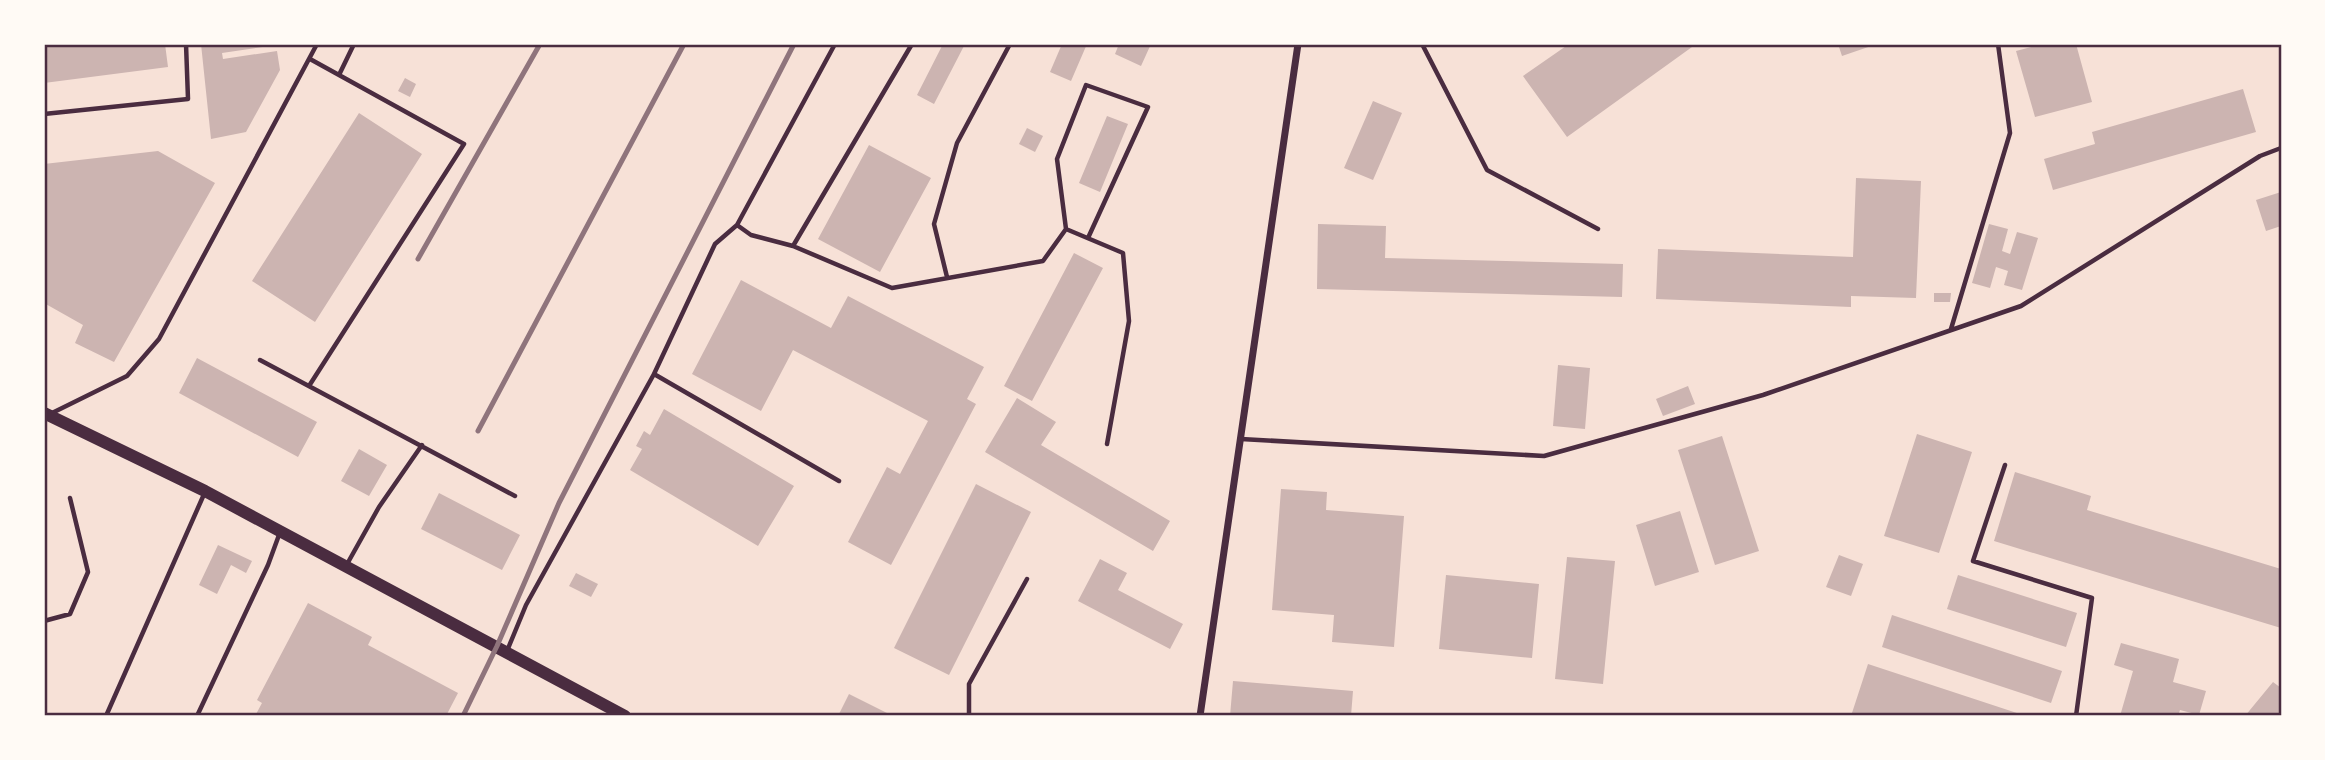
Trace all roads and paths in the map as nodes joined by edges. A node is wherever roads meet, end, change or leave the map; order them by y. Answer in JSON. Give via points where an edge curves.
{"nodes":[{"id":1,"x":186,"y":44,"type":"edge"},
{"id":2,"x":317,"y":44,"type":"edge"},
{"id":3,"x":354,"y":44,"type":"edge"},
{"id":4,"x":835,"y":44,"type":"edge"},
{"id":5,"x":912,"y":44,"type":"edge"},
{"id":6,"x":1010,"y":44,"type":"edge"},
{"id":7,"x":1297,"y":44,"type":"edge"},
{"id":8,"x":1422,"y":44,"type":"edge"},
{"id":9,"x":1998,"y":44,"type":"edge"},
{"id":10,"x":310,"y":59,"type":"junction"},
{"id":11,"x":339,"y":75,"type":"junction"},
{"id":12,"x":44,"y":114,"type":"edge"},
{"id":13,"x":2281,"y":148,"type":"edge"},
{"id":14,"x":737,"y":225,"type":"junction"},
{"id":15,"x":1066,"y":229,"type":"junction"},
{"id":16,"x":1598,"y":229,"type":"dead end"},
{"id":17,"x":1088,"y":238,"type":"junction"},
{"id":18,"x":793,"y":246,"type":"junction"},
{"id":19,"x":947,"y":277,"type":"junction"},
{"id":20,"x":1951,"y":330,"type":"junction"},
{"id":21,"x":260,"y":360,"type":"dead end"},
{"id":22,"x":654,"y":374,"type":"junction"},
{"id":23,"x":309,"y":386,"type":"junction"},
{"id":24,"x":46,"y":414,"type":"edge"},
{"id":25,"x":1240,"y":439,"type":"junction"},
{"id":26,"x":1107,"y":444,"type":"dead end"},
{"id":27,"x":422,"y":445,"type":"junction"},
{"id":28,"x":2005,"y":465,"type":"dead end"},
{"id":29,"x":839,"y":481,"type":"dead end"},
{"id":30,"x":205,"y":491,"type":"junction"},
{"id":31,"x":515,"y":496,"type":"dead end"},
{"id":32,"x":70,"y":498,"type":"dead end"},
{"id":33,"x":281,"y":531,"type":"junction"},
{"id":34,"x":346,"y":566,"type":"junction"},
{"id":35,"x":1027,"y":579,"type":"dead end"},
{"id":36,"x":44,"y":621,"type":"edge"},
{"id":37,"x":507,"y":652,"type":"junction"},
{"id":38,"x":106,"y":716,"type":"edge"},
{"id":39,"x":197,"y":716,"type":"edge"},
{"id":40,"x":625,"y":716,"type":"edge"},
{"id":41,"x":970,"y":716,"type":"edge"},
{"id":42,"x":1200,"y":716,"type":"edge"},
{"id":43,"x":2076,"y":716,"type":"edge"}],
"edges":[{"from":1,"to":12,"type":"lane","via":[[188,99]]},
{"from":2,"to":10,"type":"lane"},
{"from":3,"to":11,"type":"lane"},
{"from":4,"to":14,"type":"lane"},
{"from":5,"to":18,"type":"lane"},
{"from":6,"to":19,"type":"lane","via":[[957,143],[934,224]]},
{"from":7,"to":25,"type":"street"},
{"from":8,"to":16,"type":"lane","via":[[1487,170]]},
{"from":9,"to":20,"type":"lane","via":[[2010,133]]},
{"from":10,"to":11,"type":"lane"},
{"from":10,"to":24,"type":"lane","via":[[159,339],[127,376]]},
{"from":11,"to":23,"type":"lane","via":[[464,144]]},
{"from":13,"to":20,"type":"lane","via":[[2260,156],[2021,306]]},
{"from":14,"to":18,"type":"lane","via":[[751,234]]},
{"from":14,"to":22,"type":"lane","via":[[715,244]]},
{"from":15,"to":17,"type":"lane"},
{"from":15,"to":17,"type":"lane","via":[[1057,159],[1086,85],[1148,107]]},
{"from":15,"to":19,"type":"lane","via":[[1043,261]]},
{"from":17,"to":26,"type":"lane","via":[[1123,253],[1129,321]]},
{"from":18,"to":19,"type":"lane","via":[[892,288]]},
{"from":20,"to":25,"type":"lane","via":[[1763,395],[1544,456]]},
{"from":21,"to":23,"type":"lane"},
{"from":22,"to":29,"type":"lane"},
{"from":22,"to":37,"type":"lane","via":[[526,605]]},
{"from":23,"to":27,"type":"lane"},
{"from":24,"to":30,"type":"main road"},
{"from":25,"to":42,"type":"street"},
{"from":27,"to":31,"type":"lane"},
{"from":27,"to":34,"type":"lane"},
{"from":28,"to":43,"type":"lane","via":[[1973,561],[2092,598]]},
{"from":30,"to":33,"type":"main road"},
{"from":30,"to":38,"type":"lane"},
{"from":32,"to":36,"type":"lane","via":[[88,572],[70,614]]},
{"from":33,"to":34,"type":"main road"},
{"from":33,"to":39,"type":"lane"},
{"from":34,"to":37,"type":"main road"},
{"from":35,"to":41,"type":"lane","via":[[969,684]]},
{"from":37,"to":40,"type":"main road"}]}
